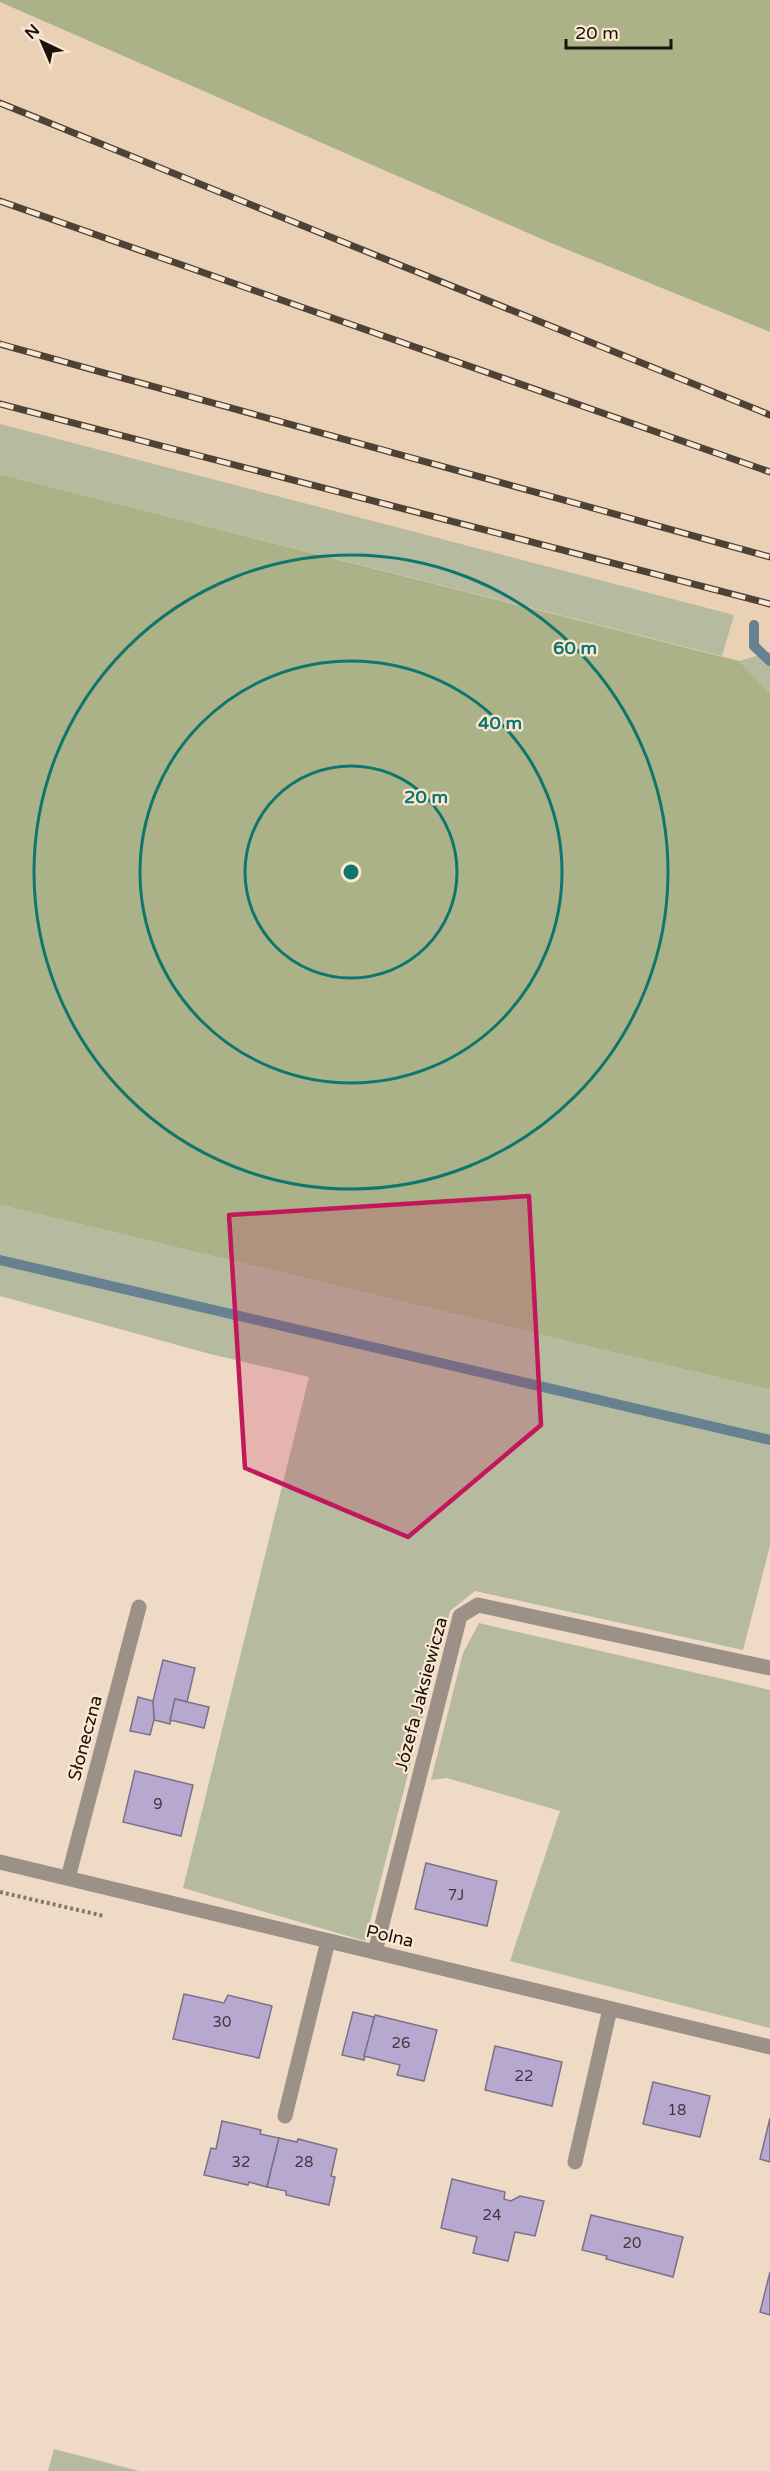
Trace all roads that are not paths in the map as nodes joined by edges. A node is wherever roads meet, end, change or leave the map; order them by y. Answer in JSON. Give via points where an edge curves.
{"nodes":[{"id":1,"x":139,"y":1607,"type":"dead end"},
{"id":2,"x":770,"y":1668,"type":"edge"},
{"id":3,"x":0,"y":1862,"type":"edge"},
{"id":4,"x":68,"y":1878,"type":"junction"},
{"id":5,"x":328,"y":1941,"type":"junction"},
{"id":6,"x":375,"y":1952,"type":"junction"},
{"id":7,"x":610,"y":2008,"type":"junction"},
{"id":8,"x":770,"y":2047,"type":"edge"},
{"id":9,"x":285,"y":2116,"type":"dead end"},
{"id":10,"x":575,"y":2162,"type":"dead end"}],
"edges":[{"from":1,"to":4,"type":"street","name":"Słoneczna"},
{"from":2,"to":6,"type":"street","name":"Józefa Jaksiewicza","via":[[478,1605],[460,1616]]},
{"from":3,"to":4,"type":"street","name":"Polna"},
{"from":4,"to":5,"type":"street","name":"Polna"},
{"from":5,"to":6,"type":"street","name":"Polna"},
{"from":5,"to":9,"type":"street"},
{"from":6,"to":7,"type":"street","name":"Polna"},
{"from":7,"to":8,"type":"street","name":"Polna"},
{"from":7,"to":10,"type":"street"}]}
